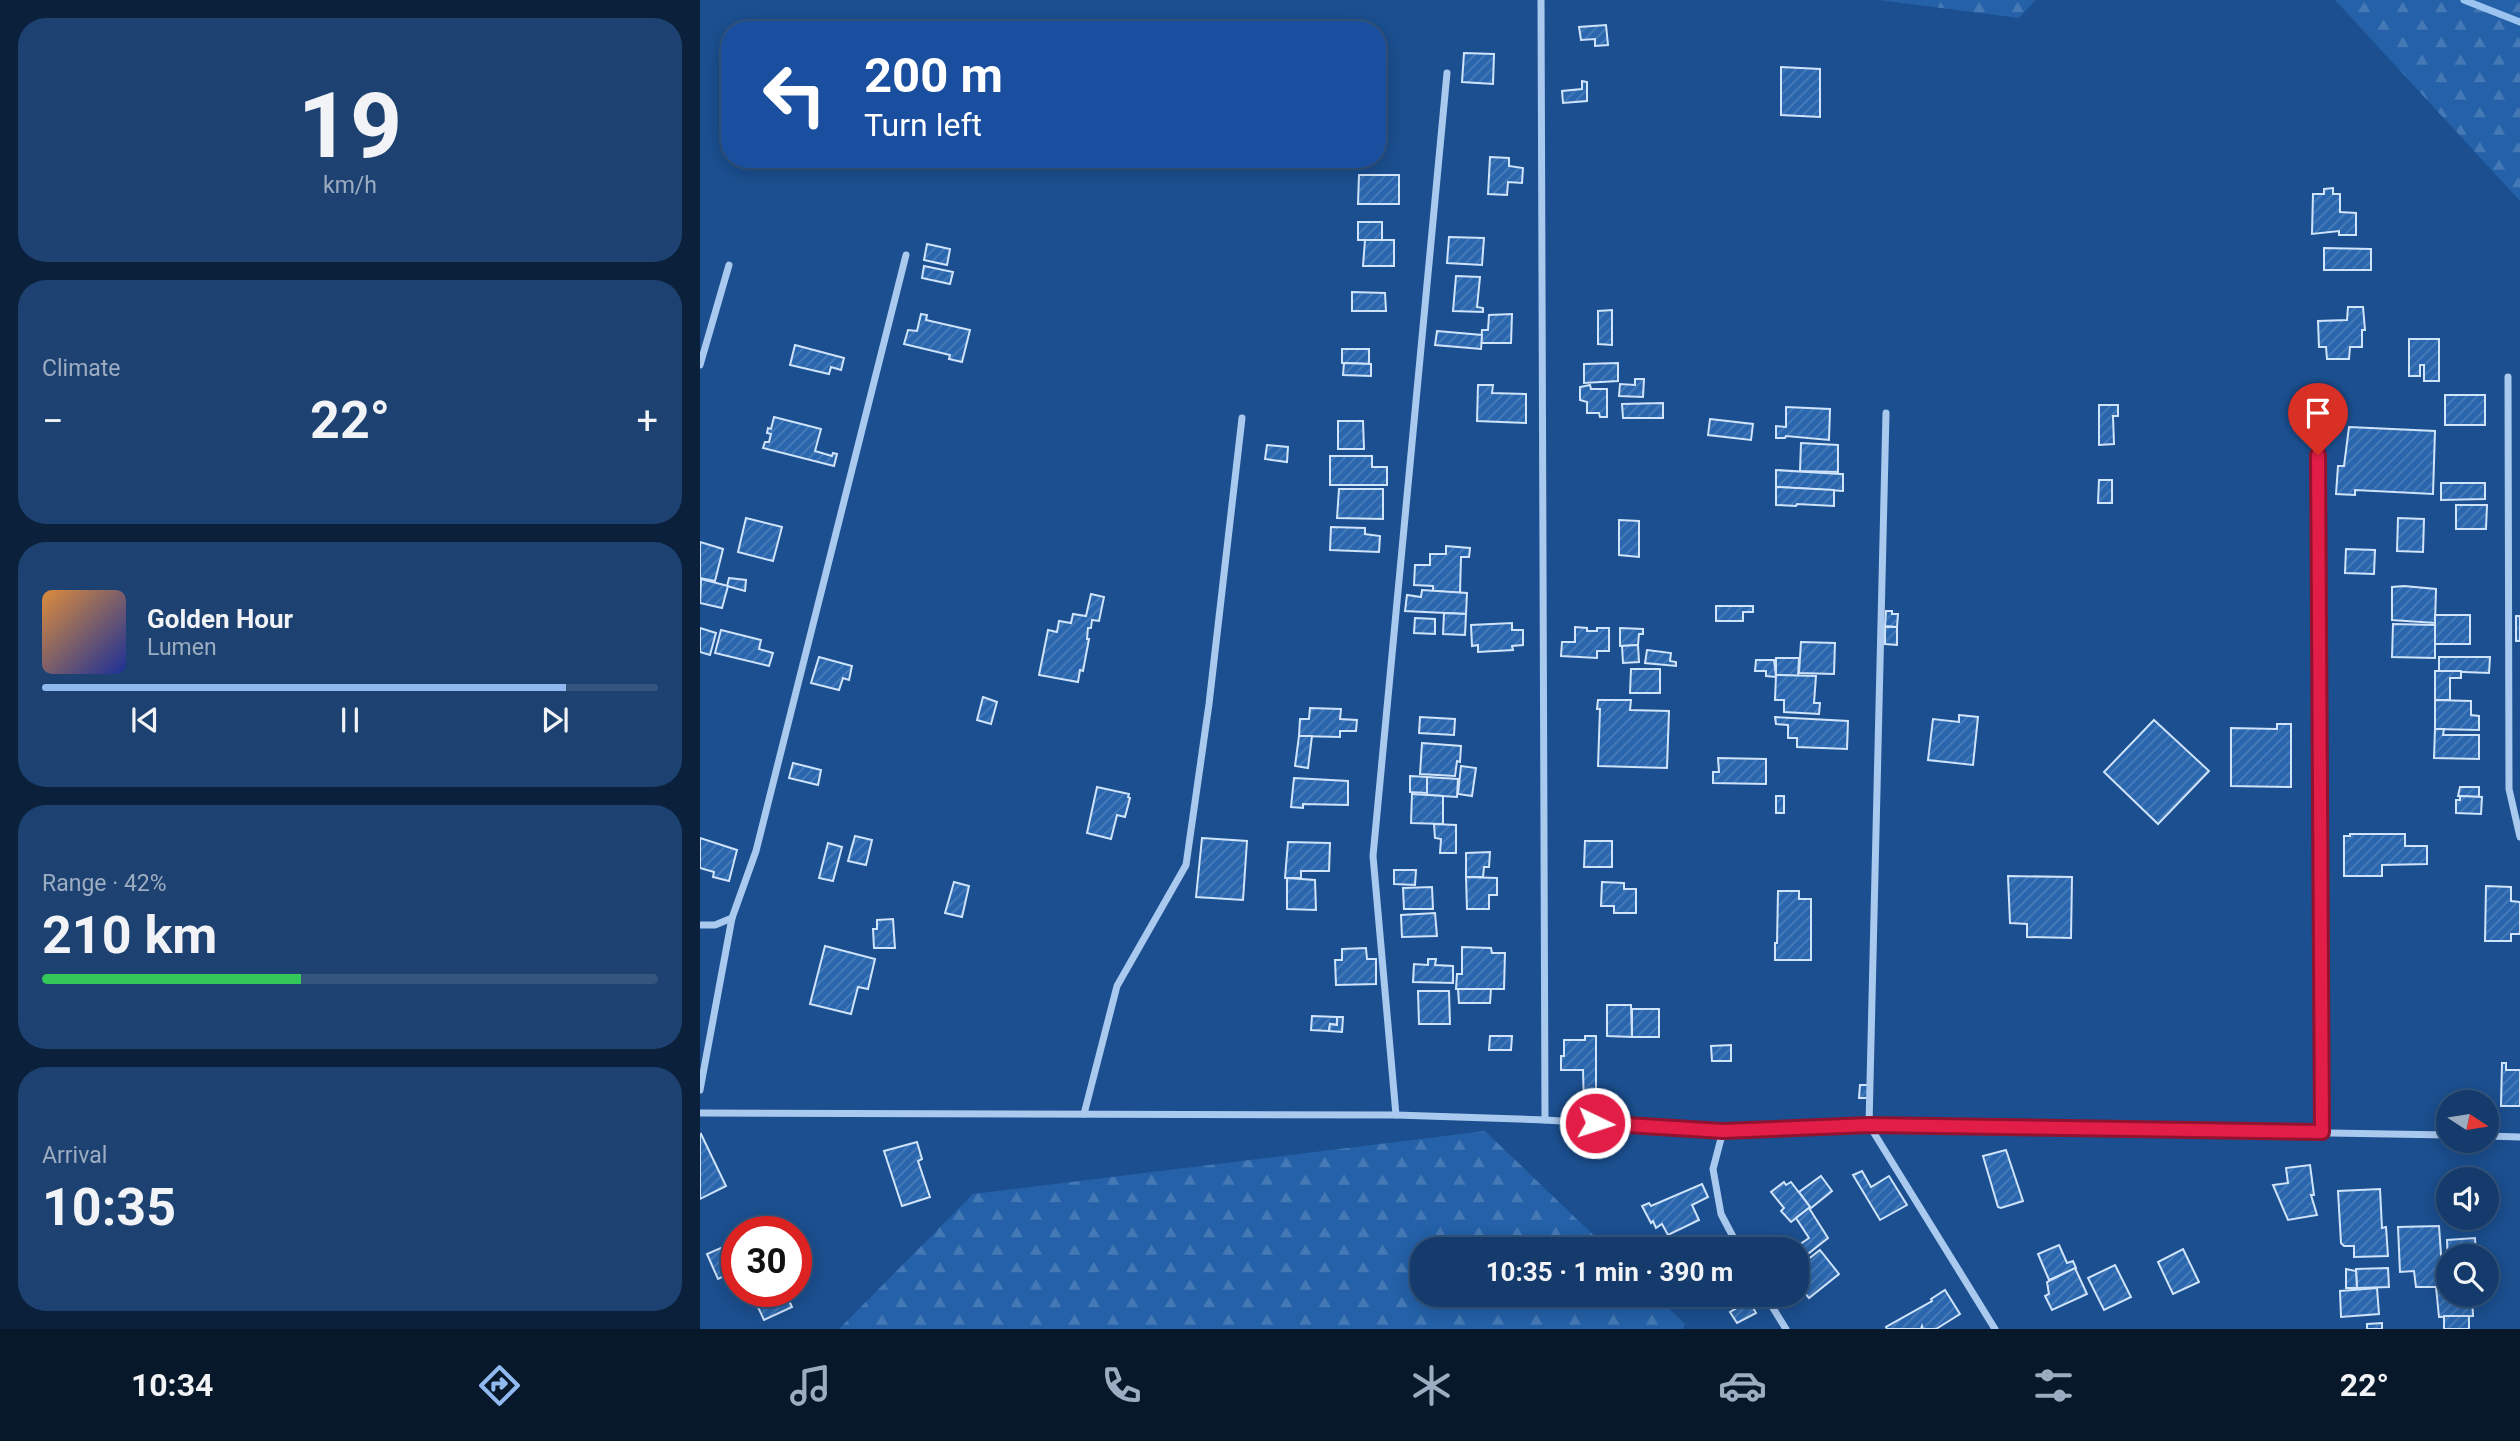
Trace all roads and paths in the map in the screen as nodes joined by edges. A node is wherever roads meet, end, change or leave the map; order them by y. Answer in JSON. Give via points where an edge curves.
{"nodes":[{"id":1,"x":1541,"y":0,"type":"edge"},
{"id":2,"x":1447,"y":73,"type":"dead end"},
{"id":3,"x":906,"y":255,"type":"dead end"},
{"id":4,"x":729,"y":265,"type":"dead end"},
{"id":5,"x":700,"y":365,"type":"edge"},
{"id":6,"x":2508,"y":377,"type":"dead end"},
{"id":7,"x":1886,"y":413,"type":"dead end"},
{"id":8,"x":1242,"y":418,"type":"dead end"},
{"id":9,"x":2318,"y":455,"type":"dead end"},
{"id":10,"x":2520,"y":837,"type":"edge"},
{"id":11,"x":732,"y":918,"type":"junction"},
{"id":12,"x":700,"y":925,"type":"edge"},
{"id":13,"x":700,"y":1090,"type":"edge"},
{"id":14,"x":700,"y":1113,"type":"edge"},
{"id":15,"x":1084,"y":1114,"type":"junction"},
{"id":16,"x":1396,"y":1115,"type":"junction"},
{"id":17,"x":1545,"y":1120,"type":"junction"},
{"id":18,"x":1869,"y":1125,"type":"junction"},
{"id":19,"x":1723,"y":1131,"type":"junction"},
{"id":20,"x":2322,"y":1132,"type":"junction"},
{"id":21,"x":2436,"y":1135,"type":"edge"},
{"id":22,"x":2499,"y":1136,"type":"edge"},
{"id":23,"x":2520,"y":1137,"type":"edge"},
{"id":24,"x":1733,"y":1237,"type":"edge"},
{"id":25,"x":1772,"y":1307,"type":"edge"},
{"id":26,"x":1786,"y":1329,"type":"edge"},
{"id":27,"x":1995,"y":1329,"type":"edge"}],
"edges":[{"from":1,"to":17,"type":"street"},
{"from":2,"to":16,"type":"street","via":[[1373,856]]},
{"from":3,"to":11,"type":"street","via":[[756,851]]},
{"from":4,"to":5,"type":"street"},
{"from":6,"to":10,"type":"street","via":[[2508,789]]},
{"from":7,"to":18,"type":"street"},
{"from":8,"to":15,"type":"street","via":[[1186,865],[1117,986]]},
{"from":9,"to":20,"type":"street"},
{"from":11,"to":12,"type":"street"},
{"from":11,"to":13,"type":"street"},
{"from":14,"to":15,"type":"street"},
{"from":15,"to":16,"type":"street"},
{"from":16,"to":17,"type":"street"},
{"from":17,"to":19,"type":"street"},
{"from":18,"to":19,"type":"street"},
{"from":18,"to":20,"type":"street"},
{"from":18,"to":27,"type":"street"},
{"from":19,"to":24,"type":"street","via":[[1713,1168],[1721,1214]]},
{"from":20,"to":21,"type":"street"},
{"from":22,"to":23,"type":"street"},
{"from":25,"to":26,"type":"street"}]}
